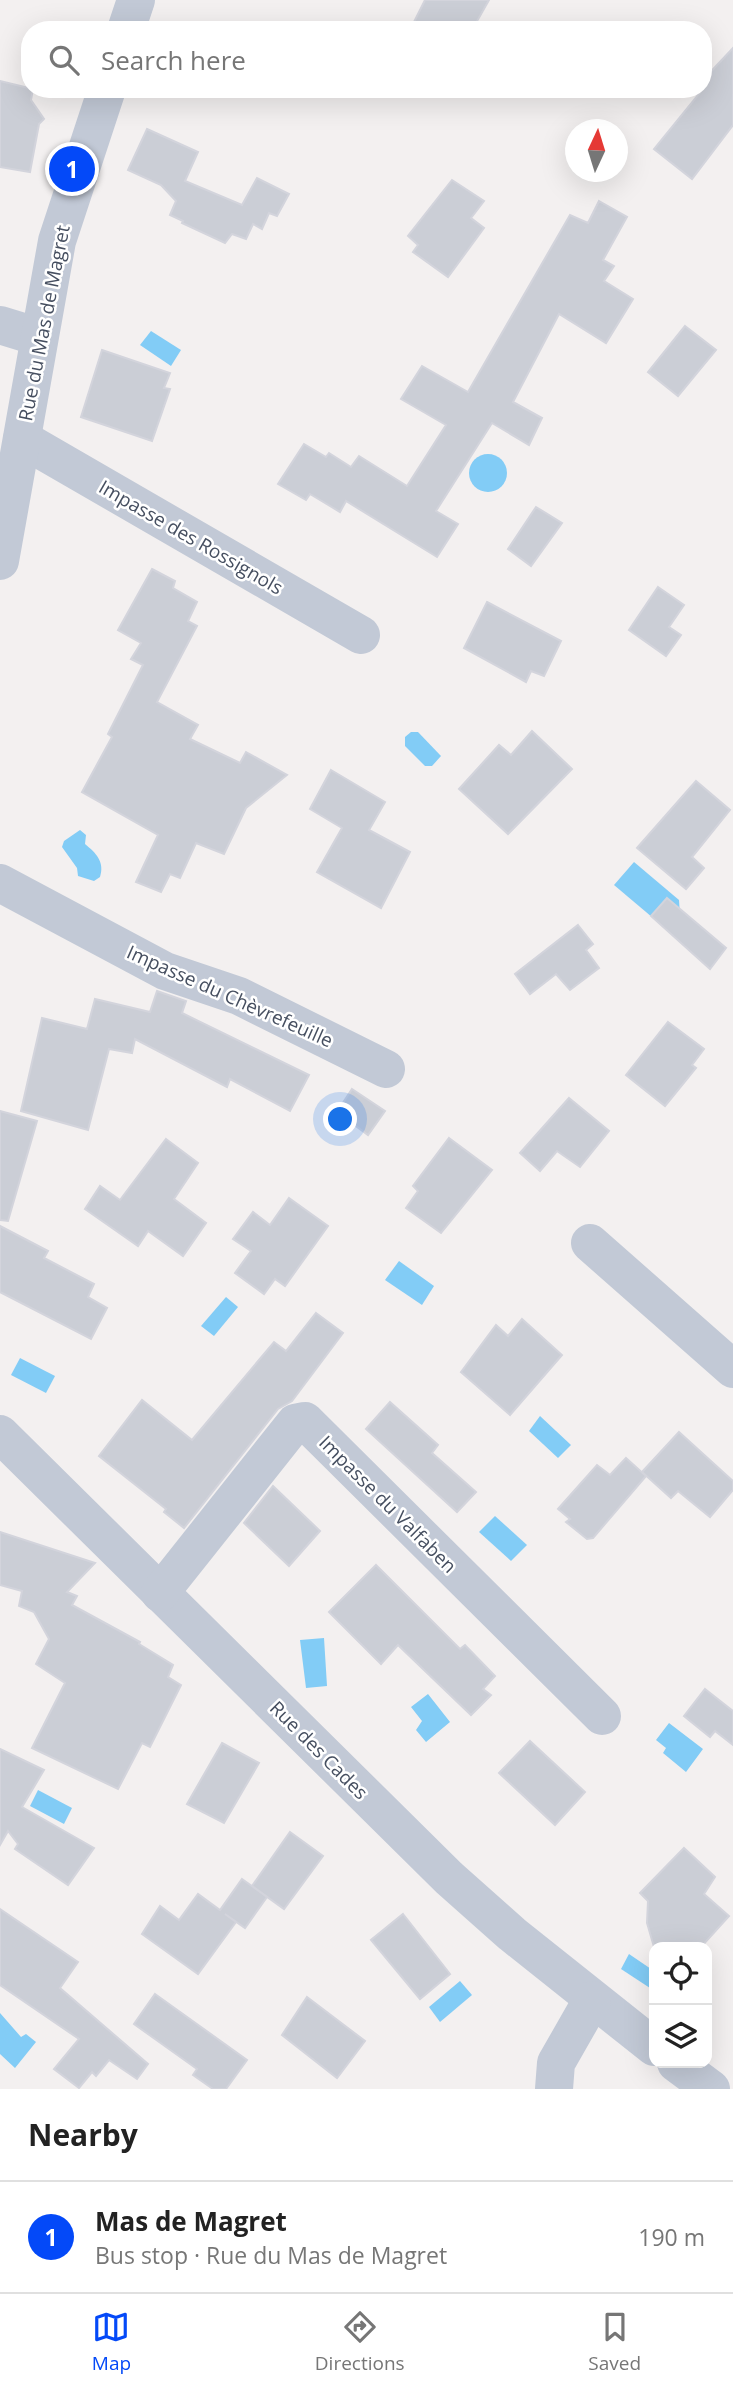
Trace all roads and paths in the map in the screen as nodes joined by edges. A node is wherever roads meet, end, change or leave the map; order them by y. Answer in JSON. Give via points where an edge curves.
{"nodes":[{"id":1,"x":136,"y":0,"type":"edge"},
{"id":2,"x":129,"y":21,"type":"edge"},
{"id":3,"x":104,"y":98,"type":"edge"},
{"id":4,"x":0,"y":325,"type":"edge"},
{"id":5,"x":39,"y":337,"type":"junction"},
{"id":6,"x":22,"y":439,"type":"junction"},
{"id":7,"x":0,"y":561,"type":"edge"},
{"id":8,"x":361,"y":635,"type":"dead end"},
{"id":9,"x":0,"y":883,"type":"edge"},
{"id":10,"x":386,"y":1069,"type":"dead end"},
{"id":11,"x":590,"y":1242,"type":"dead end"},
{"id":12,"x":733,"y":1369,"type":"edge"},
{"id":13,"x":0,"y":1434,"type":"edge"},
{"id":14,"x":160,"y":1593,"type":"junction"},
{"id":15,"x":602,"y":1716,"type":"dead end"},
{"id":16,"x":592,"y":2000,"type":"junction"},
{"id":17,"x":649,"y":2043,"type":"edge"},
{"id":18,"x":683,"y":2068,"type":"edge"},
{"id":19,"x":554,"y":2089,"type":"edge"},
{"id":20,"x":711,"y":2089,"type":"edge"}],
"edges":[{"from":1,"to":2,"type":"street"},
{"from":3,"to":5,"type":"street","name":"Rue du Mas de Magret","via":[[57,241]]},
{"from":4,"to":5,"type":"street"},
{"from":5,"to":6,"type":"street","name":"Rue du Mas de Magret"},
{"from":6,"to":7,"type":"street","name":"Rue du Mas de Magret"},
{"from":6,"to":8,"type":"street","name":"Impasse des Rossignols"},
{"from":9,"to":10,"type":"street","name":"Impasse du Chèvrefeuille","via":[[165,971],[239,996]]},
{"from":11,"to":12,"type":"street"},
{"from":13,"to":14,"type":"street","name":"Rue des Cades"},
{"from":14,"to":15,"type":"street","name":"Impasse du Valfaben","via":[[295,1423],[305,1422]]},
{"from":14,"to":16,"type":"street","name":"Rue des Cades","via":[[449,1878]]},
{"from":16,"to":17,"type":"street","name":"Rue des Cades"},
{"from":16,"to":19,"type":"street","via":[[556,2063]]},
{"from":18,"to":20,"type":"street"}]}
